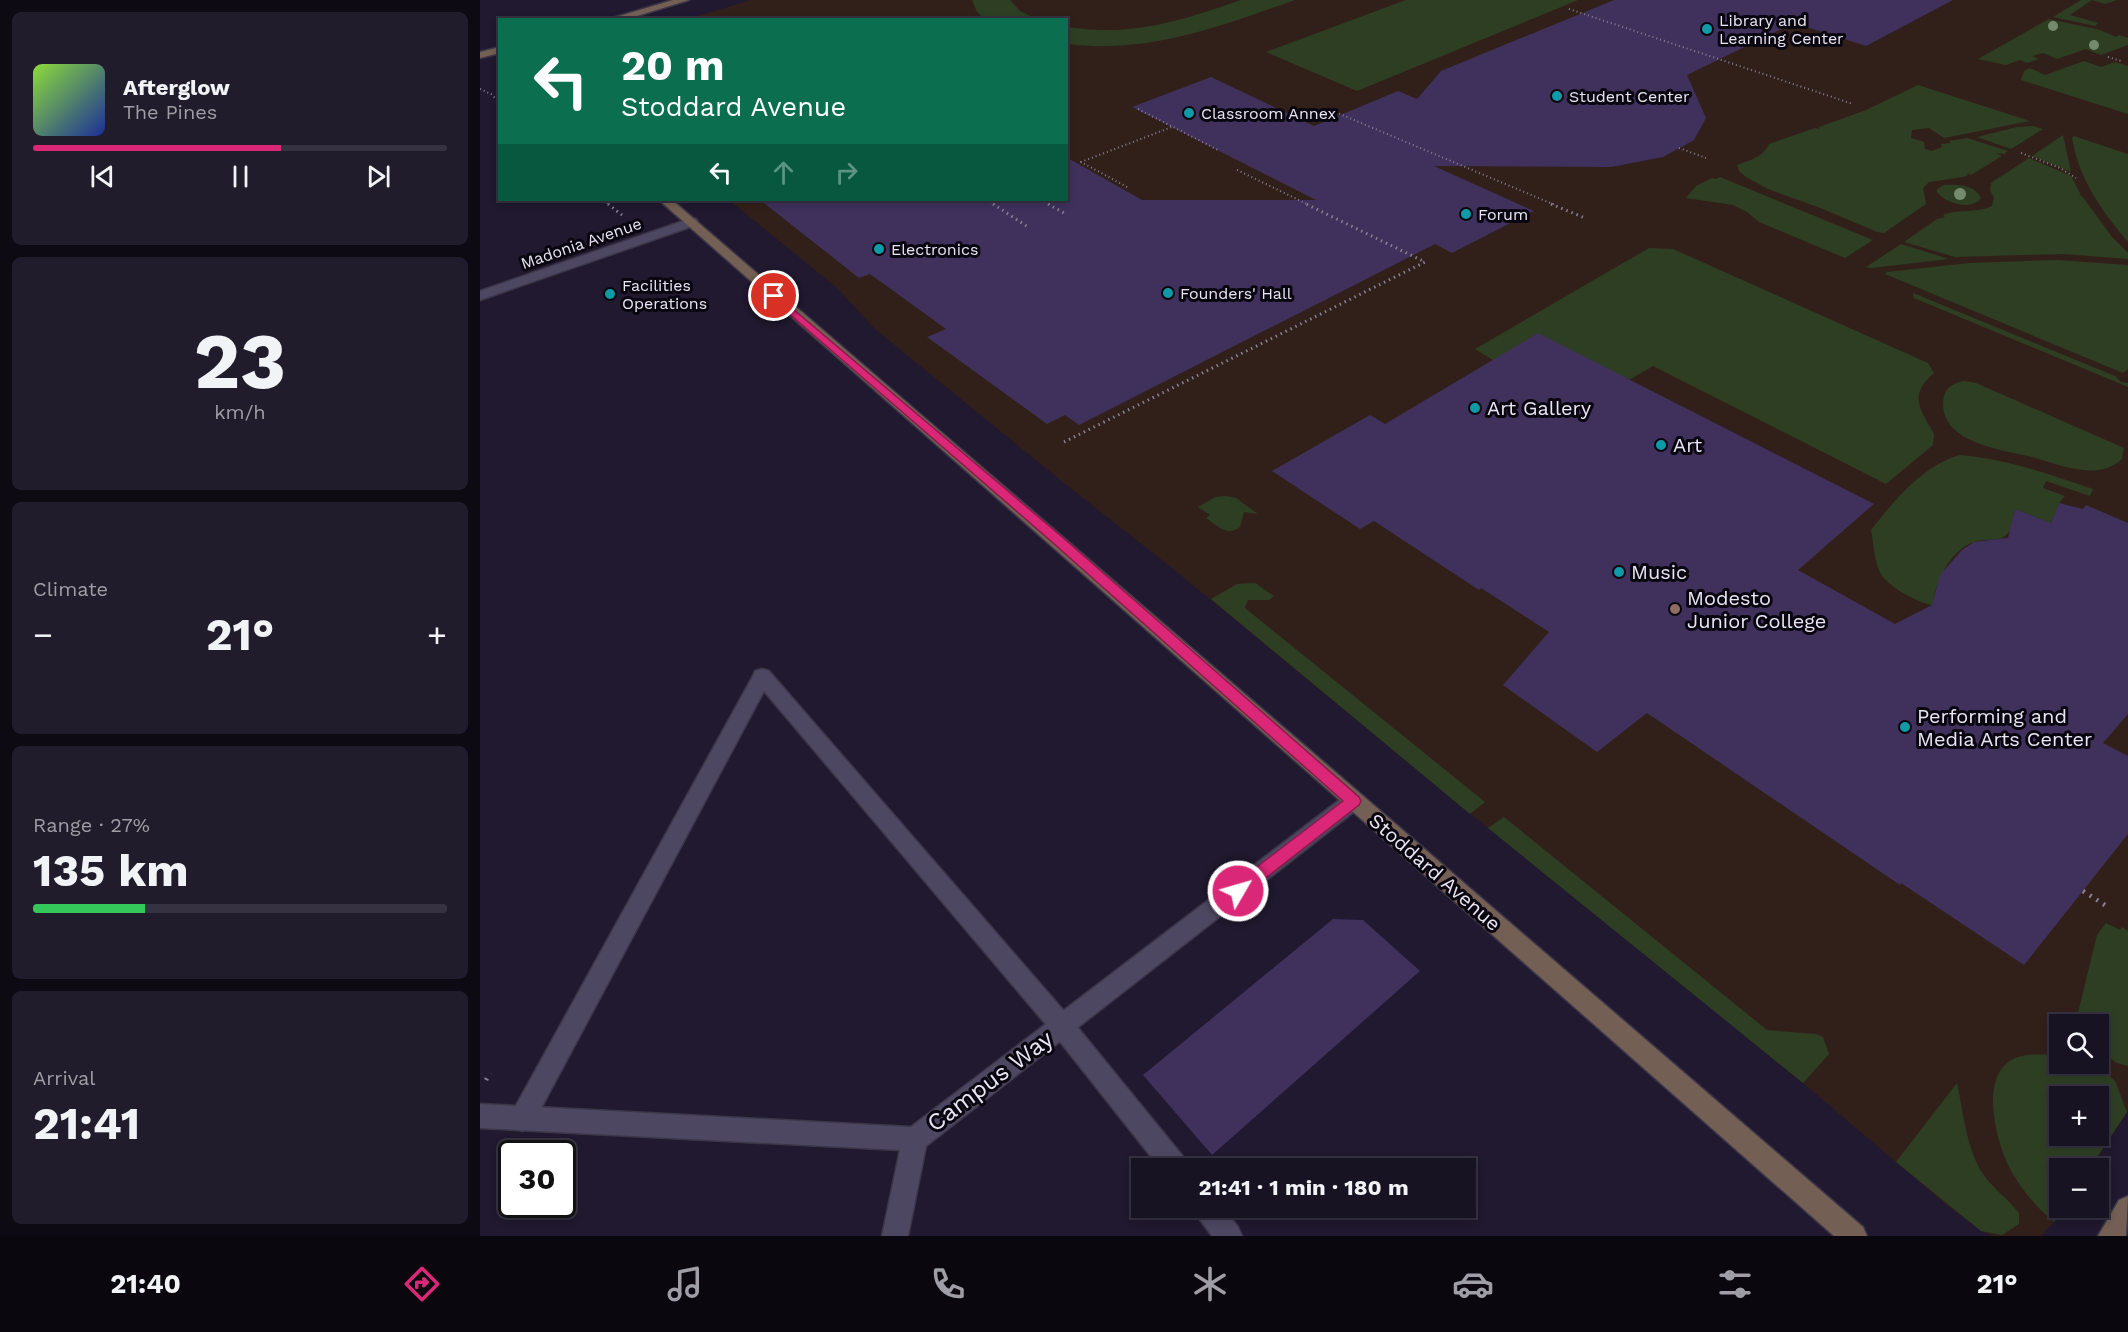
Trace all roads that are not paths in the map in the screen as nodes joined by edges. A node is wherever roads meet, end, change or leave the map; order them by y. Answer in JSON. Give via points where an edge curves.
{"nodes":[{"id":1,"x":684,"y":0,"type":"edge"},
{"id":2,"x":618,"y":18,"type":"edge"},
{"id":3,"x":498,"y":51,"type":"edge"},
{"id":4,"x":480,"y":55,"type":"edge"},
{"id":5,"x":666,"y":201,"type":"edge"},
{"id":6,"x":692,"y":222,"type":"junction"},
{"id":7,"x":480,"y":296,"type":"edge"},
{"id":8,"x":1353,"y":801,"type":"junction"},
{"id":9,"x":1062,"y":1026,"type":"junction"},
{"id":10,"x":480,"y":1116,"type":"edge"},
{"id":11,"x":522,"y":1119,"type":"junction"},
{"id":12,"x":915,"y":1139,"type":"junction"},
{"id":13,"x":1168,"y":1158,"type":"edge"},
{"id":14,"x":2128,"y":1209,"type":"edge"},
{"id":15,"x":1215,"y":1218,"type":"edge"},
{"id":16,"x":895,"y":1236,"type":"edge"},
{"id":17,"x":1229,"y":1236,"type":"edge"},
{"id":18,"x":1854,"y":1236,"type":"edge"},
{"id":19,"x":2111,"y":1236,"type":"edge"}],
"edges":[{"from":1,"to":2,"type":"street"},
{"from":3,"to":4,"type":"street"},
{"from":5,"to":6,"type":"street","name":"Stoddard Avenue"},
{"from":6,"to":7,"type":"street","name":"Madonia Avenue"},
{"from":6,"to":8,"type":"street","name":"Stoddard Avenue"},
{"from":8,"to":9,"type":"street","name":"Campus Way"},
{"from":8,"to":18,"type":"street","name":"Stoddard Avenue"},
{"from":9,"to":11,"type":"street","via":[[762,676]]},
{"from":9,"to":12,"type":"street","name":"Campus Way"},
{"from":9,"to":13,"type":"street"},
{"from":10,"to":11,"type":"street","name":"Campus Way"},
{"from":11,"to":12,"type":"street","name":"Campus Way"},
{"from":12,"to":16,"type":"street"},
{"from":14,"to":19,"type":"street"},
{"from":15,"to":17,"type":"street"}]}
